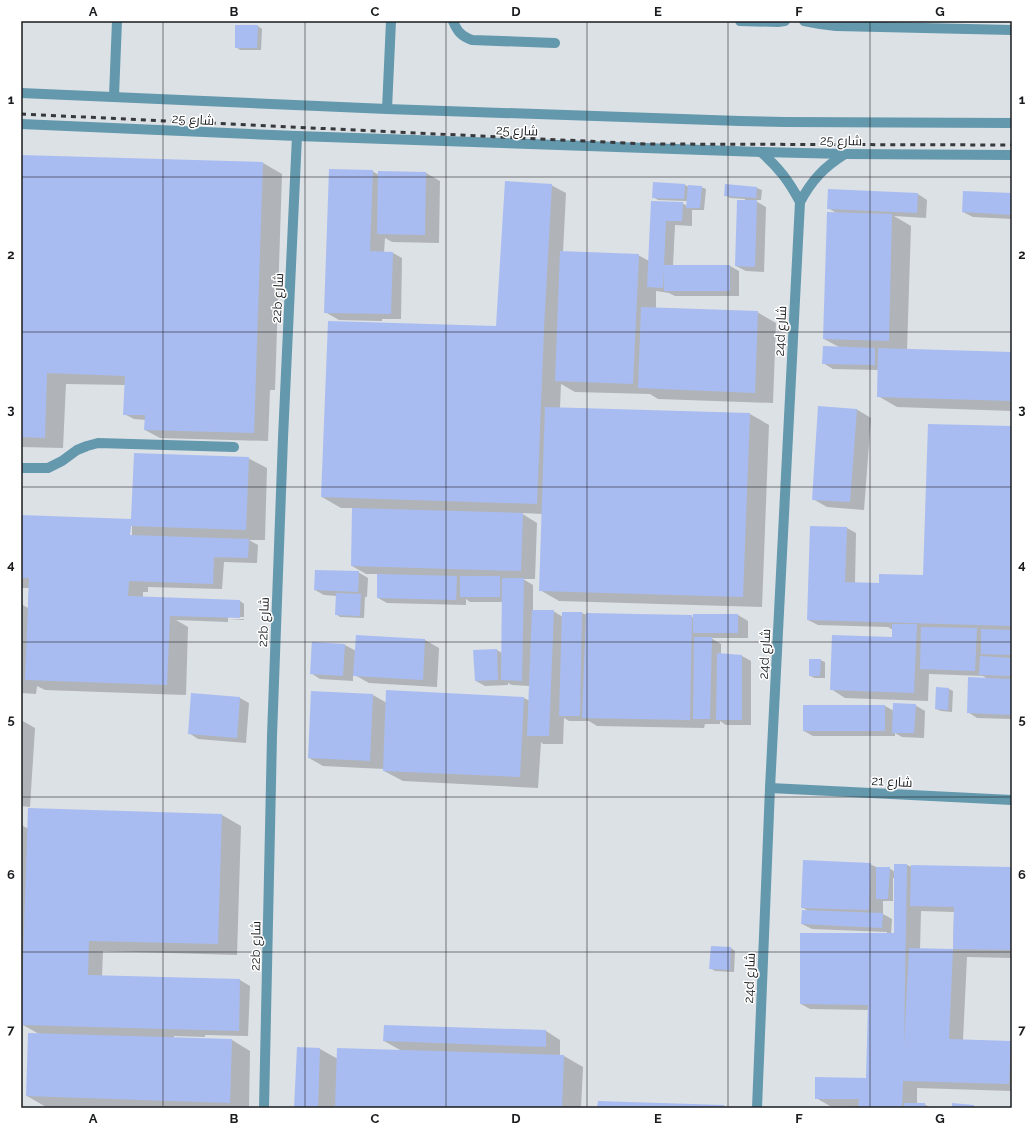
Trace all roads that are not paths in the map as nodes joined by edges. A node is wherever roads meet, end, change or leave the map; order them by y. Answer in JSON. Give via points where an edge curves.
{"nodes":[{"id":1,"x":117,"y":21,"type":"edge"},
{"id":2,"x":390,"y":21,"type":"edge"},
{"id":3,"x":453,"y":21,"type":"edge"},
{"id":4,"x":740,"y":21,"type":"edge"},
{"id":5,"x":785,"y":21,"type":"edge"},
{"id":6,"x":804,"y":21,"type":"edge"},
{"id":7,"x":836,"y":23,"type":"edge"},
{"id":8,"x":1012,"y":30,"type":"edge"},
{"id":9,"x":555,"y":43,"type":"dead end"},
{"id":10,"x":21,"y":93,"type":"edge"},
{"id":11,"x":114,"y":96,"type":"junction"},
{"id":12,"x":387,"y":109,"type":"junction"},
{"id":13,"x":1012,"y":123,"type":"edge"},
{"id":14,"x":21,"y":124,"type":"edge"},
{"id":15,"x":297,"y":136,"type":"junction"},
{"id":16,"x":761,"y":152,"type":"junction"},
{"id":17,"x":845,"y":154,"type":"junction"},
{"id":18,"x":1012,"y":155,"type":"edge"},
{"id":19,"x":800,"y":202,"type":"junction"},
{"id":20,"x":234,"y":447,"type":"dead end"},
{"id":21,"x":21,"y":468,"type":"edge"},
{"id":22,"x":770,"y":788,"type":"junction"},
{"id":23,"x":1012,"y":800,"type":"edge"},
{"id":24,"x":264,"y":1108,"type":"edge"},
{"id":25,"x":757,"y":1108,"type":"edge"}],
"edges":[{"from":1,"to":11,"type":"street"},
{"from":2,"to":12,"type":"street"},
{"from":3,"to":9,"type":"street","via":[[456,29],[472,40]]},
{"from":4,"to":5,"type":"street"},
{"from":6,"to":7,"type":"street"},
{"from":7,"to":8,"type":"street"},
{"from":10,"to":11,"type":"street","name":"شارع 25"},
{"from":11,"to":12,"type":"street","name":"شارع 25"},
{"from":12,"to":13,"type":"street","name":"شارع 25","via":[[784,122]]},
{"from":14,"to":15,"type":"street","name":"شارع 25"},
{"from":15,"to":16,"type":"street","name":"شارع 25"},
{"from":15,"to":24,"type":"street","name":"22b شارع","via":[[273,712]]},
{"from":16,"to":17,"type":"street","name":"شارع 25"},
{"from":16,"to":19,"type":"street","via":[[780,170]]},
{"from":17,"to":18,"type":"street","name":"شارع 25"},
{"from":17,"to":19,"type":"street","name":"24d شارع","via":[[814,179]]},
{"from":19,"to":22,"type":"street","name":"24d شارع"},
{"from":20,"to":21,"type":"street","via":[[98,443],[77,450],[48,468]]},
{"from":22,"to":23,"type":"street","name":"شارع 21"},
{"from":22,"to":25,"type":"street","name":"24d شارع"}]}
